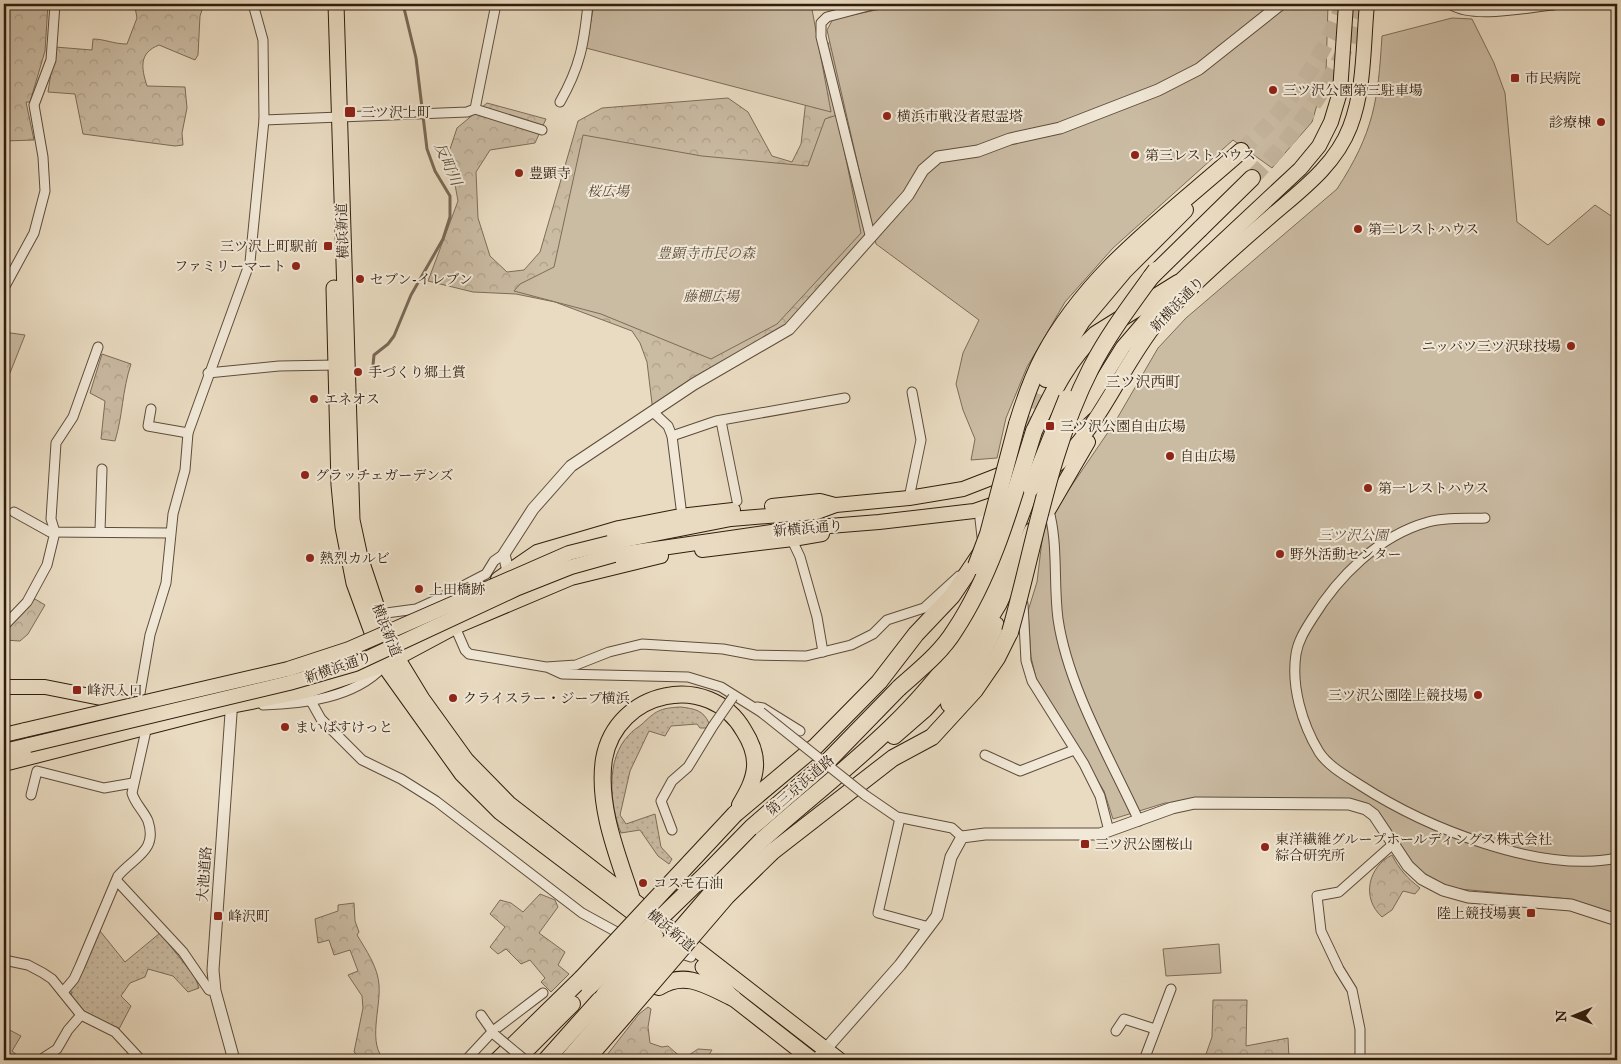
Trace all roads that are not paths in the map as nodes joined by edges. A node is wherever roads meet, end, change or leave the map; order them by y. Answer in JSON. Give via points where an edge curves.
{"nodes":[{"id":1,"x":55,"y":4,"type":"edge"},
{"id":2,"x":253,"y":4,"type":"edge"},
{"id":3,"x":328,"y":4,"type":"edge"},
{"id":4,"x":336,"y":4,"type":"edge"},
{"id":5,"x":496,"y":4,"type":"edge"},
{"id":6,"x":588,"y":4,"type":"edge"},
{"id":7,"x":876,"y":4,"type":"edge"},
{"id":8,"x":1281,"y":4,"type":"edge"},
{"id":9,"x":1346,"y":4,"type":"edge"},
{"id":10,"x":1367,"y":4,"type":"edge"},
{"id":11,"x":1399,"y":4,"type":"edge"},
{"id":12,"x":1430,"y":4,"type":"edge"},
{"id":13,"x":1452,"y":4,"type":"edge"},
{"id":14,"x":1554,"y":4,"type":"edge"},
{"id":15,"x":560,"y":102,"type":"dead end"},
{"id":16,"x":475,"y":109,"type":"junction"},
{"id":17,"x":334,"y":116,"type":"junction"},
{"id":18,"x":264,"y":120,"type":"junction"},
{"id":19,"x":542,"y":130,"type":"dead end"},
{"id":20,"x":1252,"y":178,"type":"tunnel mouth"},
{"id":21,"x":870,"y":235,"type":"junction"},
{"id":22,"x":1156,"y":270,"type":"junction"},
{"id":23,"x":1178,"y":283,"type":"junction"},
{"id":24,"x":4,"y":288,"type":"edge"},
{"id":25,"x":98,"y":347,"type":"dead end"},
{"id":26,"x":336,"y":365,"type":"junction"},
{"id":27,"x":208,"y":372,"type":"junction"},
{"id":28,"x":1046,"y":379,"type":"tunnel mouth"},
{"id":29,"x":912,"y":392,"type":"dead end"},
{"id":30,"x":845,"y":398,"type":"dead end"},
{"id":31,"x":150,"y":409,"type":"dead end"},
{"id":32,"x":652,"y":412,"type":"junction"},
{"id":33,"x":1097,"y":419,"type":"junction"},
{"id":34,"x":721,"y":421,"type":"junction"},
{"id":35,"x":188,"y":432,"type":"junction"},
{"id":36,"x":672,"y":436,"type":"junction"},
{"id":37,"x":1028,"y":458,"type":"junction"},
{"id":38,"x":102,"y":468,"type":"dead end"},
{"id":39,"x":1035,"y":483,"type":"junction"},
{"id":40,"x":1016,"y":495,"type":"junction"},
{"id":41,"x":909,"y":498,"type":"junction"},
{"id":42,"x":737,"y":502,"type":"dead end"},
{"id":43,"x":836,"y":505,"type":"junction"},
{"id":44,"x":681,"y":508,"type":"dead end"},
{"id":45,"x":1049,"y":509,"type":"junction"},
{"id":46,"x":979,"y":510,"type":"junction"},
{"id":47,"x":14,"y":512,"type":"dead end"},
{"id":48,"x":1485,"y":518,"type":"dead end"},
{"id":49,"x":879,"y":522,"type":"junction"},
{"id":50,"x":100,"y":531,"type":"junction"},
{"id":51,"x":55,"y":532,"type":"junction"},
{"id":52,"x":170,"y":533,"type":"junction"},
{"id":53,"x":792,"y":540,"type":"junction"},
{"id":54,"x":612,"y":549,"type":"junction"},
{"id":55,"x":982,"y":552,"type":"junction"},
{"id":56,"x":504,"y":554,"type":"junction"},
{"id":57,"x":507,"y":574,"type":"junction"},
{"id":58,"x":519,"y":600,"type":"junction"},
{"id":59,"x":999,"y":603,"type":"junction"},
{"id":60,"x":379,"y":614,"type":"junction"},
{"id":61,"x":4,"y":626,"type":"edge"},
{"id":62,"x":455,"y":627,"type":"junction"},
{"id":63,"x":382,"y":641,"type":"junction"},
{"id":64,"x":824,"y":652,"type":"junction"},
{"id":65,"x":391,"y":661,"type":"junction"},
{"id":66,"x":546,"y":667,"type":"junction"},
{"id":67,"x":289,"y":674,"type":"junction"},
{"id":68,"x":4,"y":686,"type":"edge"},
{"id":69,"x":233,"y":687,"type":"junction"},
{"id":70,"x":899,"y":688,"type":"junction"},
{"id":71,"x":309,"y":695,"type":"junction"},
{"id":72,"x":734,"y":696,"type":"junction"},
{"id":73,"x":138,"y":705,"type":"junction"},
{"id":74,"x":231,"y":706,"type":"junction"},
{"id":75,"x":752,"y":706,"type":"junction"},
{"id":76,"x":147,"y":726,"type":"junction"},
{"id":77,"x":800,"y":731,"type":"dead end"},
{"id":78,"x":4,"y":736,"type":"edge"},
{"id":79,"x":1074,"y":750,"type":"junction"},
{"id":80,"x":4,"y":751,"type":"edge"},
{"id":81,"x":985,"y":754,"type":"dead end"},
{"id":82,"x":893,"y":758,"type":"junction"},
{"id":83,"x":4,"y":764,"type":"edge"},
{"id":84,"x":133,"y":783,"type":"junction"},
{"id":85,"x":825,"y":785,"type":"junction"},
{"id":86,"x":31,"y":795,"type":"dead end"},
{"id":87,"x":735,"y":814,"type":"junction"},
{"id":88,"x":900,"y":818,"type":"junction"},
{"id":89,"x":1139,"y":821,"type":"junction"},
{"id":90,"x":672,"y":830,"type":"dead end"},
{"id":91,"x":1109,"y":831,"type":"junction"},
{"id":92,"x":962,"y":837,"type":"junction"},
{"id":93,"x":1392,"y":845,"type":"junction"},
{"id":94,"x":767,"y":846,"type":"junction"},
{"id":95,"x":1617,"y":858,"type":"edge"},
{"id":96,"x":706,"y":874,"type":"junction"},
{"id":97,"x":116,"y":881,"type":"junction"},
{"id":98,"x":631,"y":896,"type":"junction"},
{"id":99,"x":1617,"y":920,"type":"edge"},
{"id":100,"x":929,"y":927,"type":"junction"},
{"id":101,"x":691,"y":957,"type":"junction"},
{"id":102,"x":4,"y":960,"type":"edge"},
{"id":103,"x":585,"y":983,"type":"junction"},
{"id":104,"x":659,"y":987,"type":"dead end"},
{"id":105,"x":1171,"y":989,"type":"dead end"},
{"id":106,"x":215,"y":990,"type":"junction"},
{"id":107,"x":63,"y":992,"type":"junction"},
{"id":108,"x":543,"y":993,"type":"dead end"},
{"id":109,"x":733,"y":998,"type":"junction"},
{"id":110,"x":615,"y":1005,"type":"junction"},
{"id":111,"x":81,"y":1015,"type":"junction"},
{"id":112,"x":481,"y":1015,"type":"dead end"},
{"id":113,"x":1155,"y":1029,"type":"junction"},
{"id":114,"x":1116,"y":1031,"type":"dead end"},
{"id":115,"x":494,"y":1033,"type":"junction"},
{"id":116,"x":821,"y":1055,"type":"edge"},
{"id":117,"x":40,"y":1060,"type":"edge"},
{"id":118,"x":141,"y":1060,"type":"edge"},
{"id":119,"x":234,"y":1060,"type":"edge"},
{"id":120,"x":466,"y":1060,"type":"edge"},
{"id":121,"x":498,"y":1060,"type":"edge"},
{"id":122,"x":516,"y":1060,"type":"edge"},
{"id":123,"x":525,"y":1060,"type":"edge"},
{"id":124,"x":546,"y":1060,"type":"edge"},
{"id":125,"x":568,"y":1060,"type":"edge"},
{"id":126,"x":586,"y":1060,"type":"edge"},
{"id":127,"x":812,"y":1060,"type":"edge"},
{"id":128,"x":839,"y":1060,"type":"edge"},
{"id":129,"x":1144,"y":1060,"type":"edge"},
{"id":130,"x":1360,"y":1060,"type":"edge"}],
"edges":[{"from":1,"to":24,"type":"street","via":[[51,60],[34,105],[45,191],[34,233]]},
{"from":2,"to":18,"type":"street","via":[[263,40]]},
{"from":3,"to":17,"type":"highway","name":"横浜新道"},
{"from":4,"to":17,"type":"highway","name":"横浜新道"},
{"from":5,"to":16,"type":"street"},
{"from":6,"to":15,"type":"street","via":[[579,60]]},
{"from":7,"to":21,"type":"street","via":[[835,14],[821,23],[821,37]]},
{"from":8,"to":21,"type":"street","via":[[1199,69],[1158,90],[1060,128],[938,157],[923,170],[908,195]]},
{"from":9,"to":23,"type":"main road","name":"新横浜通り","via":[[1340,92],[1319,146],[1300,168]]},
{"from":10,"to":33,"type":"main road","name":"新横浜通り","via":[[1360,92],[1349,128],[1336,153],[1316,177],[1226,254],[1159,319]]},
{"from":11,"to":12,"type":"street"},
{"from":13,"to":14,"type":"street","via":[[1487,10]]},
{"from":16,"to":17,"type":"street","via":[[467,112]]},
{"from":16,"to":19,"type":"street"},
{"from":17,"to":18,"type":"street"},
{"from":17,"to":26,"type":"highway","name":"横浜新道"},
{"from":17,"to":60,"type":"highway","name":"横浜新道","via":[[352,520],[360,558]]},
{"from":18,"to":27,"type":"street","via":[[250,262]]},
{"from":20,"to":22,"type":"highway","bridge":true},
{"from":21,"to":32,"type":"street","via":[[789,329]]},
{"from":22,"to":39,"type":"highway","name":"第三京浜道路","bridge":true,"via":[[1114,320],[1087,359],[1060,414]]},
{"from":22,"to":82,"type":"highway","bridge":true,"via":[[1112,331],[1073,409],[1043,496],[1010,632],[986,675],[962,705],[932,737]]},
{"from":23,"to":37,"type":"main road","name":"新横浜通り","via":[[1123,347],[1084,408],[1039,452]]},
{"from":23,"to":70,"type":"highway","bridge":true,"via":[[1084,344],[1055,388],[1034,431],[995,547],[973,600],[955,631],[935,655]]},
{"from":25,"to":51,"type":"street","via":[[73,417],[56,443],[51,519]]},
{"from":26,"to":27,"type":"street"},
{"from":26,"to":63,"type":"highway","name":"横浜新道","via":[[343,527],[354,583]]},
{"from":27,"to":35,"type":"street"},
{"from":28,"to":70,"type":"highway","name":"第三京浜道路","bridge":true,"via":[[1082,321],[1124,271],[1242,153],[1132,243],[1080,301],[1042,358],[1016,424],[988,534],[963,597],[941,635]]},
{"from":29,"to":41,"type":"street","via":[[921,440]]},
{"from":30,"to":34,"type":"street"},
{"from":31,"to":35,"type":"street","via":[[148,426]]},
{"from":32,"to":36,"type":"street","via":[[668,426]]},
{"from":32,"to":56,"type":"street","via":[[572,466],[533,509]]},
{"from":33,"to":39,"type":"main road","name":"新横浜通り","via":[[1071,452]]},
{"from":33,"to":45,"type":"main road","via":[[1094,434]]},
{"from":34,"to":36,"type":"street"},
{"from":34,"to":42,"type":"street"},
{"from":35,"to":52,"type":"street","via":[[185,470]]},
{"from":36,"to":44,"type":"street"},
{"from":37,"to":39,"type":"street"},
{"from":37,"to":40,"type":"highway"},
{"from":37,"to":41,"type":"main road","name":"新横浜通り","via":[[1017,468],[963,489]]},
{"from":38,"to":50,"type":"street"},
{"from":39,"to":40,"type":"main road","name":"新横浜通り"},
{"from":39,"to":45,"type":"street"},
{"from":39,"to":85,"type":"highway","name":"第三京浜道路","via":[[987,598],[941,672],[896,721]]},
{"from":40,"to":46,"type":"main road","name":"新横浜通り"},
{"from":40,"to":55,"type":"highway"},
{"from":41,"to":43,"type":"main road","name":"新横浜通り"},
{"from":43,"to":54,"type":"main road","name":"新横浜通り","via":[[818,512],[731,519]]},
{"from":43,"to":57,"type":"main road","via":[[820,501],[699,514],[619,528],[537,552]]},
{"from":45,"to":59,"type":"highway","via":[[1029,535]]},
{"from":45,"to":79,"type":"street","via":[[1030,549],[1025,570],[1026,660],[1032,681]]},
{"from":45,"to":89,"type":"street","via":[[1058,619],[1069,663],[1087,710]]},
{"from":46,"to":49,"type":"main road","name":"新横浜通り"},
{"from":46,"to":55,"type":"street"},
{"from":47,"to":51,"type":"street"},
{"from":48,"to":95,"type":"street","via":[[1429,522],[1410,529],[1374,550],[1343,576],[1303,634],[1296,653],[1295,680],[1305,722],[1319,752],[1335,768],[1422,819],[1489,844],[1538,856],[1586,861]]},
{"from":49,"to":53,"type":"main road"},
{"from":49,"to":54,"type":"main road","name":"新横浜通り","via":[[792,528]]},
{"from":50,"to":51,"type":"street"},
{"from":50,"to":52,"type":"street"},
{"from":51,"to":61,"type":"street","via":[[46,565],[27,602]]},
{"from":52,"to":73,"type":"street","via":[[166,584],[150,635]]},
{"from":53,"to":58,"type":"main road","via":[[684,552],[626,563],[571,578]]},
{"from":53,"to":64,"type":"street","via":[[800,557]]},
{"from":54,"to":78,"type":"main road","name":"新横浜通り","bridge":true,"via":[[569,553],[350,650],[288,669]]},
{"from":54,"to":80,"type":"main road","name":"新横浜通り","bridge":true,"via":[[518,588],[355,664],[289,683]]},
{"from":55,"to":64,"type":"street","via":[[924,608],[887,620],[872,634],[852,644]]},
{"from":55,"to":87,"type":"highway","via":[[952,596],[916,634],[879,682],[815,747]]},
{"from":56,"to":57,"type":"street"},
{"from":56,"to":60,"type":"street","via":[[494,561],[486,574],[438,599],[416,609]]},
{"from":57,"to":58,"type":"street"},
{"from":57,"to":63,"type":"main road"},
{"from":58,"to":62,"type":"main road"},
{"from":59,"to":82,"type":"highway","via":[[995,629],[970,678],[941,713]]},
{"from":59,"to":85,"type":"highway","via":[[954,677],[925,709],[885,745]]},
{"from":60,"to":63,"type":"highway","name":"横浜新道"},
{"from":62,"to":65,"type":"main road"},
{"from":62,"to":66,"type":"street","via":[[470,654]]},
{"from":63,"to":65,"type":"highway","name":"横浜新道"},
{"from":63,"to":67,"type":"main road"},
{"from":64,"to":66,"type":"street","via":[[806,656],[755,655],[723,649],[642,644],[576,665]]},
{"from":65,"to":71,"type":"main road"},
{"from":65,"to":98,"type":"highway","name":"横浜新道","via":[[466,760],[503,797]]},
{"from":65,"to":101,"type":"highway","name":"横浜新道","via":[[462,774],[500,812]]},
{"from":66,"to":72,"type":"street","via":[[562,674],[688,677],[721,687]]},
{"from":67,"to":69,"type":"main road"},
{"from":67,"to":71,"type":"street"},
{"from":68,"to":73,"type":"main road","via":[[45,687]]},
{"from":69,"to":73,"type":"main road"},
{"from":69,"to":74,"type":"street","name":"大池道路"},
{"from":70,"to":96,"type":"highway","name":"第三京浜道路","via":[[826,763],[752,827]]},
{"from":71,"to":74,"type":"main road"},
{"from":71,"to":101,"type":"street","via":[[321,719],[362,760],[436,801],[582,913],[616,934]]},
{"from":72,"to":75,"type":"street"},
{"from":72,"to":90,"type":"street","bridge":true,"via":[[688,767],[672,781],[661,801]]},
{"from":73,"to":76,"type":"street"},
{"from":74,"to":76,"type":"main road"},
{"from":74,"to":106,"type":"street","name":"大池道路","via":[[213,970]]},
{"from":75,"to":77,"type":"street","via":[[763,708]]},
{"from":75,"to":88,"type":"street","bridge":true,"via":[[865,795]]},
{"from":76,"to":83,"type":"main road"},
{"from":76,"to":84,"type":"street"},
{"from":79,"to":81,"type":"street","via":[[1020,770]]},
{"from":79,"to":91,"type":"street","via":[[1100,796]]},
{"from":82,"to":94,"type":"highway"},
{"from":84,"to":86,"type":"street","via":[[104,788],[37,771]]},
{"from":84,"to":97,"type":"street","via":[[134,801],[147,820],[148,846]]},
{"from":85,"to":94,"type":"highway","name":"第三京浜道路"},
{"from":87,"to":98,"type":"highway","via":[[750,788],[755,766],[753,745],[739,721],[718,703],[693,695],[665,695],[644,702],[628,713],[607,746],[603,780],[615,848]]},
{"from":87,"to":103,"type":"highway","bridge":true},
{"from":88,"to":92,"type":"street","via":[[952,828]]},
{"from":88,"to":100,"type":"street","via":[[878,912]]},
{"from":89,"to":91,"type":"street"},
{"from":89,"to":93,"type":"street","via":[[1195,803],[1349,804],[1374,815]]},
{"from":91,"to":92,"type":"street","via":[[1100,834]]},
{"from":92,"to":100,"type":"street","via":[[951,857],[937,916]]},
{"from":93,"to":99,"type":"street","via":[[1415,874],[1450,893],[1571,904]]},
{"from":93,"to":130,"type":"street","via":[[1339,892],[1317,896],[1321,931],[1352,990],[1360,1030]]},
{"from":94,"to":110,"type":"highway","name":"第三京浜道路","bridge":true,"via":[[721,882]]},
{"from":96,"to":103,"type":"highway","bridge":true},
{"from":96,"to":110,"type":"highway","name":"第三京浜道路","bridge":true},
{"from":97,"to":106,"type":"street","via":[[183,952],[209,990]]},
{"from":97,"to":107,"type":"street","via":[[74,980]]},
{"from":98,"to":116,"type":"highway","name":"横浜新道"},
{"from":100,"to":116,"type":"street"},
{"from":101,"to":109,"type":"highway","name":"横浜新道"},
{"from":102,"to":107,"type":"street","via":[[28,965],[43,973]]},
{"from":103,"to":121,"type":"highway"},
{"from":103,"to":122,"type":"highway"},
{"from":104,"to":109,"type":"highway","via":[[674,980],[691,979]]},
{"from":105,"to":113,"type":"street"},
{"from":106,"to":119,"type":"street","name":"大池道路"},
{"from":107,"to":111,"type":"street"},
{"from":108,"to":115,"type":"street"},
{"from":109,"to":127,"type":"highway","name":"横浜新道"},
{"from":110,"to":124,"type":"highway","name":"第三京浜道路"},
{"from":110,"to":125,"type":"highway","name":"第三京浜道路"},
{"from":110,"to":126,"type":"highway"},
{"from":111,"to":117,"type":"street","via":[[57,1049]]},
{"from":111,"to":118,"type":"street","via":[[115,1032]]},
{"from":112,"to":115,"type":"street"},
{"from":113,"to":114,"type":"street","via":[[1124,1019]]},
{"from":113,"to":129,"type":"street"},
{"from":115,"to":120,"type":"street"},
{"from":115,"to":123,"type":"street","bridge":true},
{"from":116,"to":128,"type":"highway","name":"横浜新道"}]}
